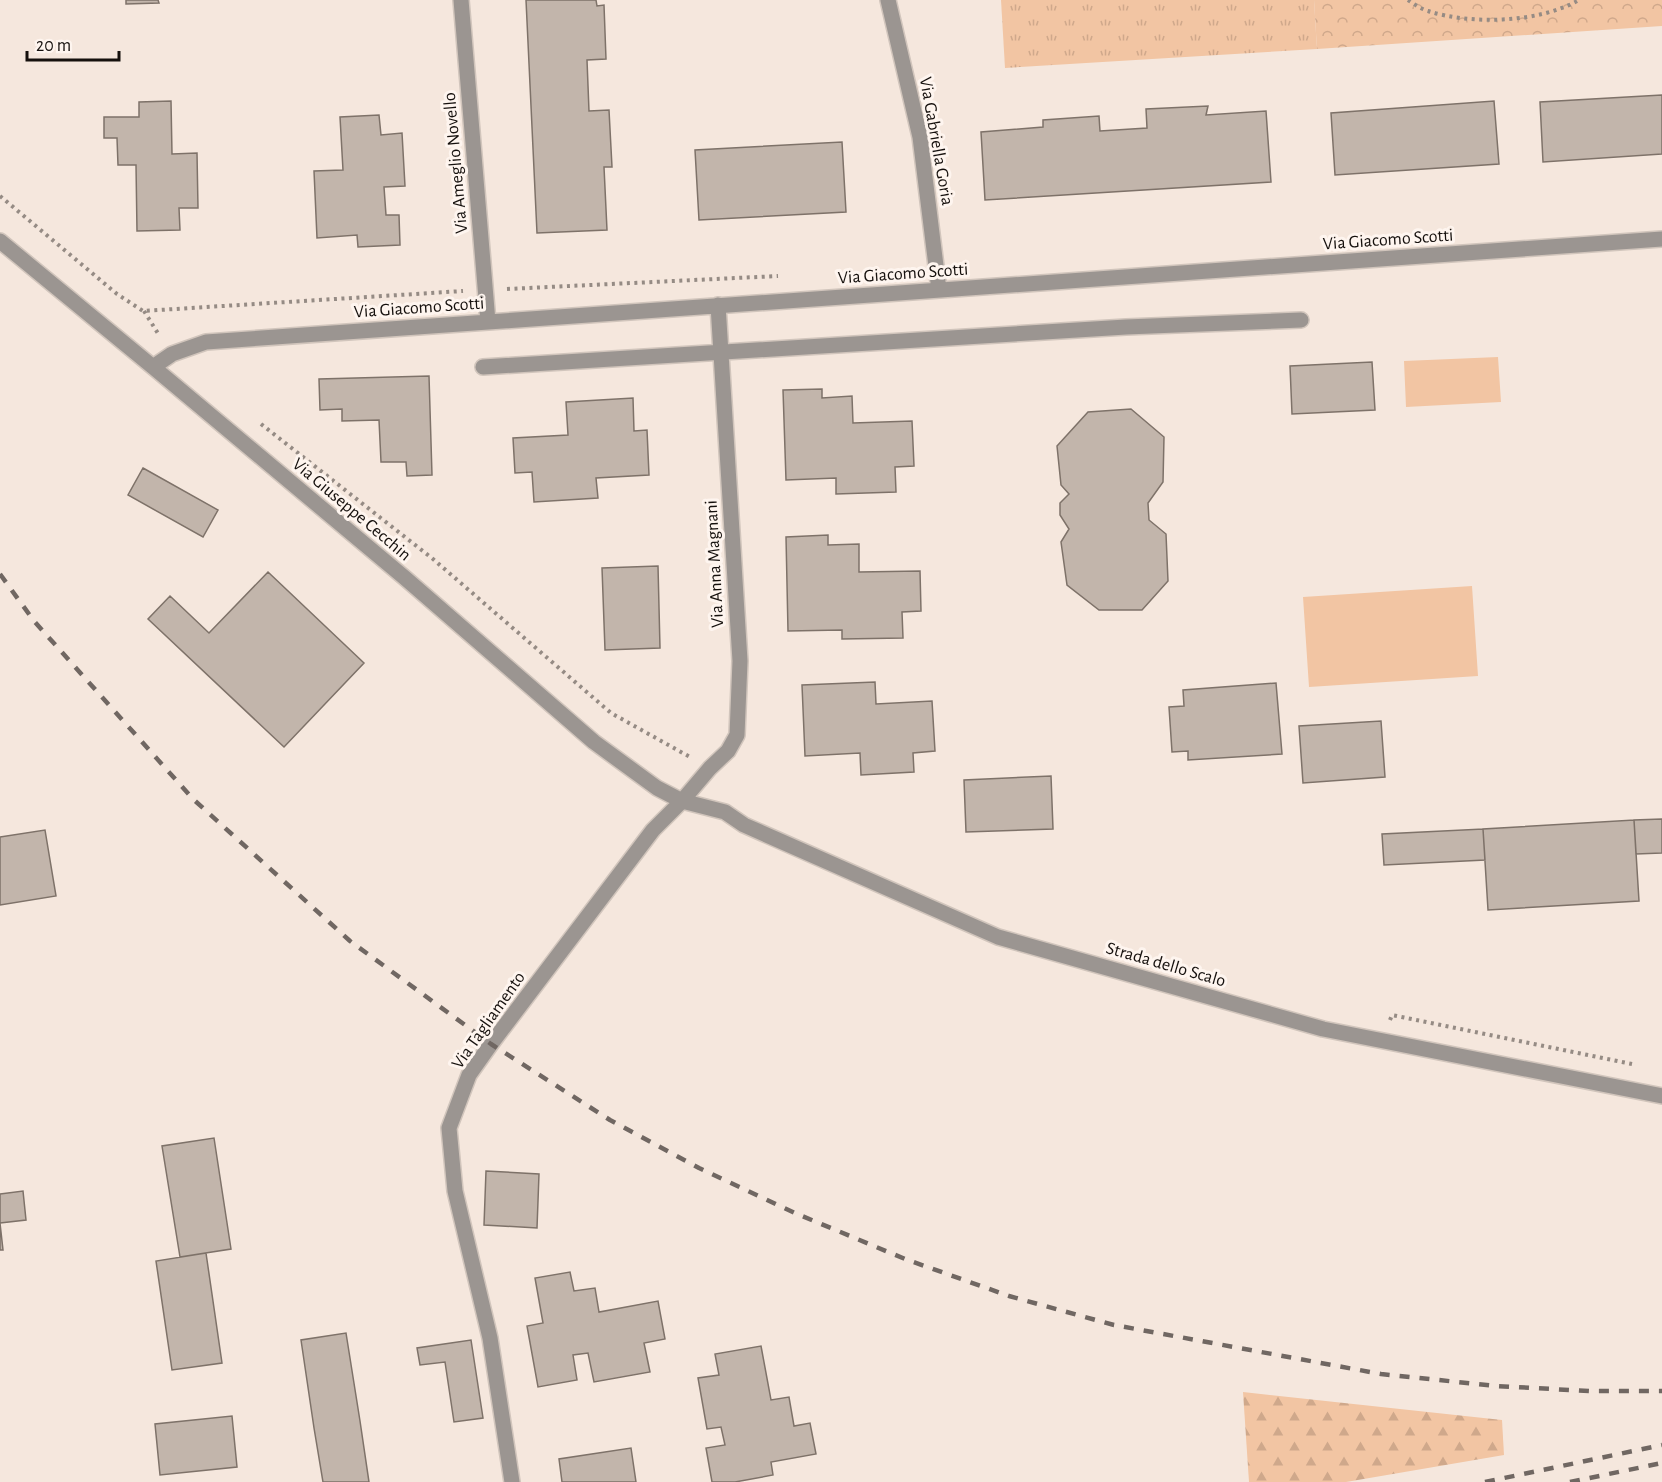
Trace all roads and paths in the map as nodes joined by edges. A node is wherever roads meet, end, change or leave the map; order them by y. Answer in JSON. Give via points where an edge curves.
{"nodes":[{"id":1,"x":460,"y":0,"type":"edge"},
{"id":2,"x":888,"y":0,"type":"edge"},
{"id":3,"x":1408,"y":0,"type":"edge"},
{"id":4,"x":1579,"y":0,"type":"edge"},
{"id":5,"x":0,"y":196,"type":"edge"},
{"id":6,"x":1662,"y":239,"type":"edge"},
{"id":7,"x":0,"y":241,"type":"edge"},
{"id":8,"x":783,"y":276,"type":"dead end"},
{"id":9,"x":485,"y":290,"type":"junction"},
{"id":10,"x":939,"y":290,"type":"junction"},
{"id":11,"x":718,"y":305,"type":"junction"},
{"id":12,"x":143,"y":310,"type":"junction"},
{"id":13,"x":1301,"y":320,"type":"dead end"},
{"id":14,"x":488,"y":322,"type":"junction"},
{"id":15,"x":721,"y":352,"type":"junction"},
{"id":16,"x":172,"y":354,"type":"junction"},
{"id":17,"x":153,"y":367,"type":"junction"},
{"id":18,"x":483,"y":367,"type":"dead end"},
{"id":19,"x":256,"y":420,"type":"dead end"},
{"id":20,"x":710,"y":768,"type":"junction"},
{"id":21,"x":682,"y":801,"type":"junction"},
{"id":22,"x":1662,"y":1096,"type":"edge"},
{"id":23,"x":512,"y":1482,"type":"edge"}],
"edges":[{"from":1,"to":9,"type":"street","name":"Via Ameglio Novello"},
{"from":2,"to":10,"type":"street","name":"Via Gabriella Goria","via":[[920,137]]},
{"from":3,"to":4,"type":"path","via":[[1426,11],[1477,20],[1534,17]]},
{"from":5,"to":12,"type":"path","via":[[117,294]]},
{"from":6,"to":10,"type":"street","name":"Via Giacomo Scotti"},
{"from":7,"to":17,"type":"street","name":"Via Giuseppe Cecchin"},
{"from":8,"to":9,"type":"path"},
{"from":9,"to":12,"type":"path"},
{"from":9,"to":14,"type":"street","name":"Via Ameglio Novello"},
{"from":10,"to":11,"type":"street","name":"Via Giacomo Scotti"},
{"from":11,"to":14,"type":"street","name":"Via Giacomo Scotti"},
{"from":11,"to":15,"type":"street","name":"Via Anna Magnani"},
{"from":12,"to":16,"type":"path"},
{"from":13,"to":15,"type":"street"},
{"from":14,"to":16,"type":"street","name":"Via Giacomo Scotti","via":[[206,342]]},
{"from":15,"to":18,"type":"street"},
{"from":15,"to":20,"type":"street","name":"Via Anna Magnani","via":[[740,661],[737,735],[728,751]]},
{"from":16,"to":17,"type":"street","name":"Via Giacomo Scotti"},
{"from":17,"to":21,"type":"street","name":"Via Giuseppe Cecchin","via":[[594,742],[657,788]]},
{"from":19,"to":20,"type":"path","via":[[433,559],[611,713]]},
{"from":20,"to":21,"type":"street","name":"Via Anna Magnani"},
{"from":21,"to":22,"type":"street","name":"Strada dello Scalo","via":[[725,812],[744,825],[998,938],[1323,1029]]},
{"from":21,"to":23,"type":"street","name":"Via Tagliamento","via":[[653,830],[491,1044],[469,1075],[449,1128],[455,1191],[490,1338]]}]}
